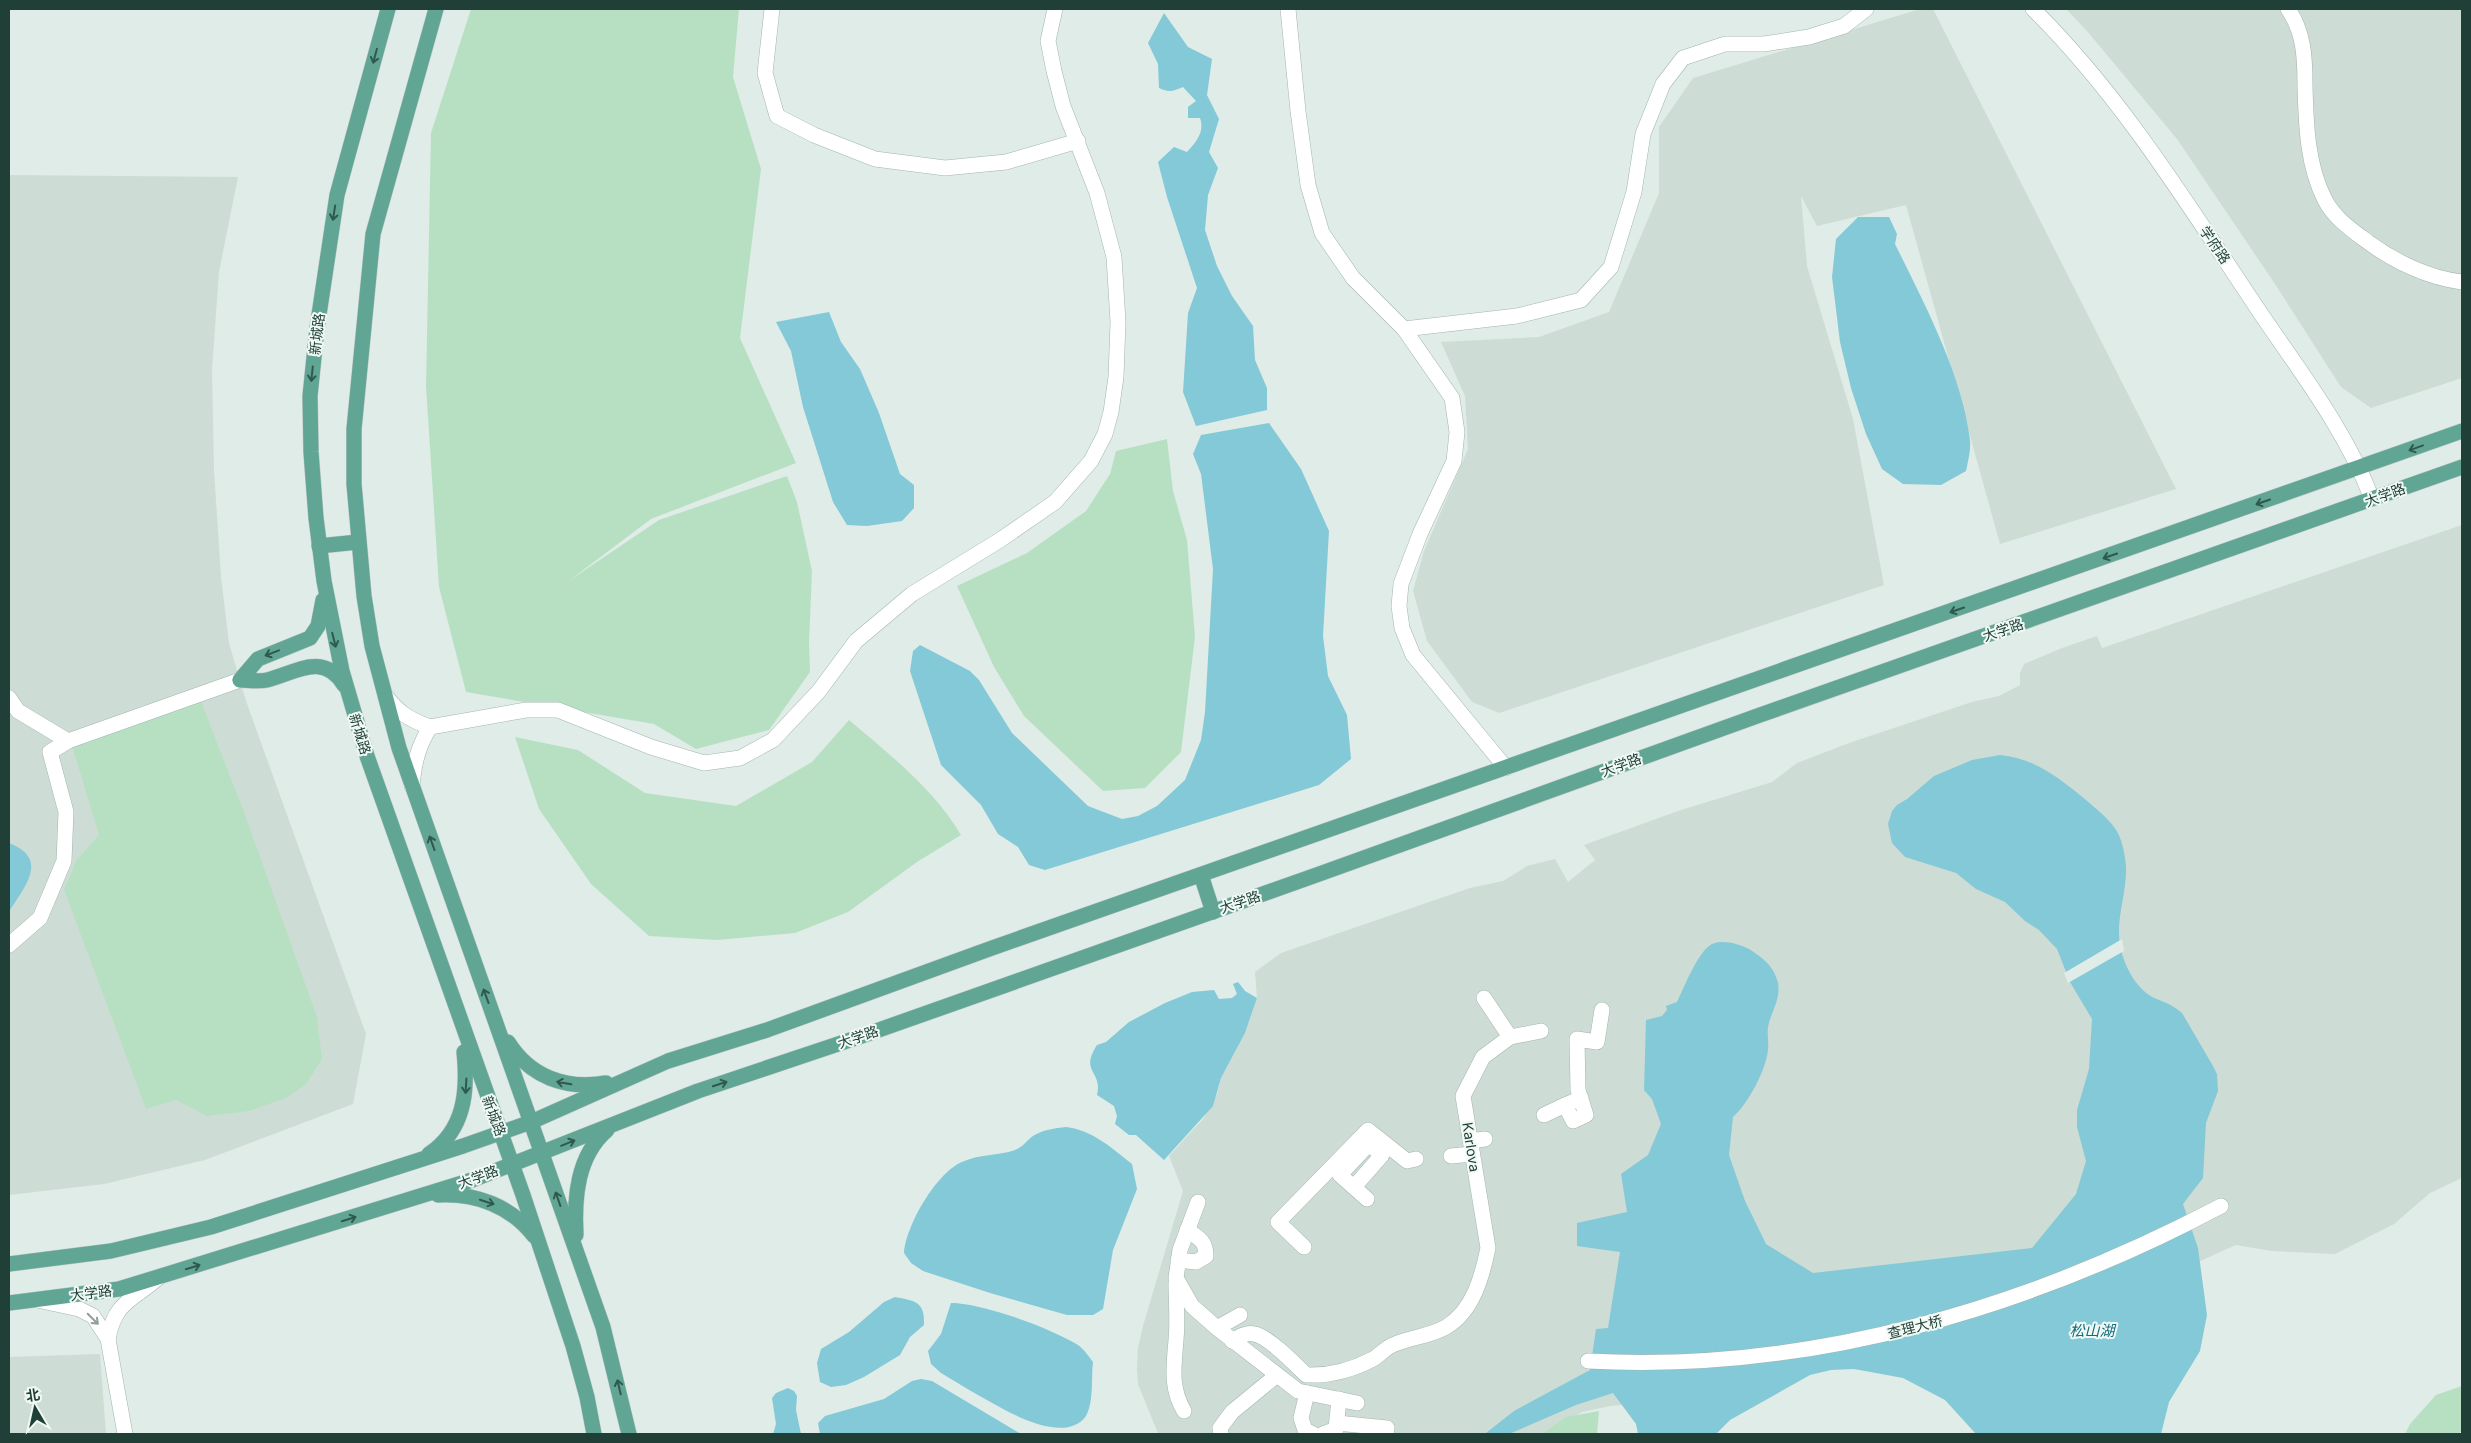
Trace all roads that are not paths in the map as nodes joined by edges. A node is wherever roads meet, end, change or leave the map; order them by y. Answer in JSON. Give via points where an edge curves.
{"nodes":[{"id":1,"x":388,"y":9,"type":"edge"},
{"id":2,"x":436,"y":9,"type":"edge"},
{"id":3,"x":772,"y":9,"type":"edge"},
{"id":4,"x":1055,"y":9,"type":"edge"},
{"id":5,"x":1288,"y":9,"type":"edge"},
{"id":6,"x":1866,"y":9,"type":"edge"},
{"id":7,"x":2033,"y":9,"type":"edge"},
{"id":8,"x":2288,"y":9,"type":"edge"},
{"id":9,"x":1078,"y":141,"type":"junction"},
{"id":10,"x":2462,"y":282,"type":"edge"},
{"id":11,"x":1404,"y":329,"type":"junction"},
{"id":12,"x":2462,"y":431,"type":"edge"},
{"id":13,"x":2462,"y":467,"type":"edge"},
{"id":14,"x":2361,"y":468,"type":"junction"},
{"id":15,"x":2372,"y":499,"type":"junction"},
{"id":16,"x":358,"y":542,"type":"junction"},
{"id":17,"x":319,"y":546,"type":"junction"},
{"id":18,"x":324,"y":581,"type":"junction"},
{"id":19,"x":240,"y":680,"type":"junction"},
{"id":20,"x":348,"y":691,"type":"junction"},
{"id":21,"x":384,"y":695,"type":"junction"},
{"id":22,"x":9,"y":698,"type":"edge"},
{"id":23,"x":430,"y":727,"type":"junction"},
{"id":24,"x":68,"y":741,"type":"junction"},
{"id":25,"x":1506,"y":768,"type":"junction"},
{"id":26,"x":412,"y":787,"type":"junction"},
{"id":27,"x":1201,"y":875,"type":"junction"},
{"id":28,"x":1213,"y":912,"type":"junction"},
{"id":29,"x":9,"y":945,"type":"edge"},
{"id":30,"x":1484,"y":998,"type":"dead end"},
{"id":31,"x":1602,"y":1010,"type":"dead end"},
{"id":32,"x":495,"y":1020,"type":"junction"},
{"id":33,"x":459,"y":1021,"type":"junction"},
{"id":34,"x":1542,"y":1031,"type":"dead end"},
{"id":35,"x":1510,"y":1037,"type":"junction"},
{"id":36,"x":630,"y":1077,"type":"junction"},
{"id":37,"x":1544,"y":1115,"type":"dead end"},
{"id":38,"x":531,"y":1122,"type":"junction"},
{"id":39,"x":618,"y":1122,"type":"junction"},
{"id":40,"x":500,"y":1134,"type":"junction"},
{"id":41,"x":1486,"y":1139,"type":"dead end"},
{"id":42,"x":1384,"y":1146,"type":"junction"},
{"id":43,"x":1471,"y":1148,"type":"junction"},
{"id":44,"x":542,"y":1153,"type":"junction"},
{"id":45,"x":1450,"y":1156,"type":"dead end"},
{"id":46,"x":1416,"y":1159,"type":"dead end"},
{"id":47,"x":420,"y":1160,"type":"junction"},
{"id":48,"x":512,"y":1164,"type":"junction"},
{"id":49,"x":422,"y":1196,"type":"junction"},
{"id":50,"x":1367,"y":1199,"type":"dead end"},
{"id":51,"x":1198,"y":1202,"type":"dead end"},
{"id":52,"x":2221,"y":1206,"type":"dead end"},
{"id":53,"x":1187,"y":1230,"type":"junction"},
{"id":54,"x":538,"y":1241,"type":"junction"},
{"id":55,"x":1304,"y":1247,"type":"dead end"},
{"id":56,"x":577,"y":1252,"type":"junction"},
{"id":57,"x":1178,"y":1260,"type":"junction"},
{"id":58,"x":9,"y":1264,"type":"edge"},
{"id":59,"x":158,"y":1278,"type":"junction"},
{"id":60,"x":1176,"y":1278,"type":"junction"},
{"id":61,"x":37,"y":1300,"type":"junction"},
{"id":62,"x":9,"y":1303,"type":"edge"},
{"id":63,"x":1240,"y":1315,"type":"dead end"},
{"id":64,"x":1216,"y":1328,"type":"junction"},
{"id":65,"x":108,"y":1339,"type":"junction"},
{"id":66,"x":1232,"y":1341,"type":"junction"},
{"id":67,"x":1588,"y":1360,"type":"dead end"},
{"id":68,"x":1277,"y":1375,"type":"junction"},
{"id":69,"x":1308,"y":1393,"type":"junction"},
{"id":70,"x":1339,"y":1399,"type":"junction"},
{"id":71,"x":1357,"y":1403,"type":"dead end"},
{"id":72,"x":1184,"y":1411,"type":"dead end"},
{"id":73,"x":1337,"y":1423,"type":"junction"},
{"id":74,"x":125,"y":1434,"type":"edge"},
{"id":75,"x":594,"y":1434,"type":"edge"},
{"id":76,"x":629,"y":1434,"type":"edge"},
{"id":77,"x":1221,"y":1434,"type":"edge"},
{"id":78,"x":1313,"y":1434,"type":"edge"},
{"id":79,"x":1323,"y":1434,"type":"edge"},
{"id":80,"x":1386,"y":1434,"type":"edge"}],
"edges":[{"from":1,"to":17,"type":"main road","name":"新城路","one_way":true,"via":[[337,195],[317,328],[310,396]]},
{"from":2,"to":16,"type":"main road","via":[[373,234],[354,429]]},
{"from":3,"to":9,"type":"street","via":[[766,73],[777,116],[814,135],[875,159],[945,168],[1006,162]]},
{"from":4,"to":9,"type":"street","via":[[1048,41],[1063,106]]},
{"from":5,"to":11,"type":"street","via":[[1307,178],[1322,233],[1353,278]]},
{"from":6,"to":11,"type":"street","via":[[1844,26],[1808,37],[1764,44],[1725,44],[1683,58],[1663,84],[1643,134],[1634,192],[1611,267],[1581,300],[1517,316]]},
{"from":7,"to":14,"type":"street","name":"学府路","via":[[2092,73],[2152,151],[2332,419]]},
{"from":8,"to":10,"type":"street","via":[[2303,40],[2308,145],[2326,202],[2347,226],[2378,249],[2422,272]]},
{"from":9,"to":23,"type":"street","via":[[1097,192],[1114,257],[1118,322],[1116,377],[1111,412],[1091,461],[1055,502],[912,594],[856,641],[819,691],[773,740],[740,758],[704,763],[651,747],[558,710],[526,710]]},
{"from":11,"to":25,"type":"street","via":[[1452,398],[1457,432],[1454,461],[1420,534],[1402,584],[1399,606],[1402,628],[1413,655]]},
{"from":12,"to":14,"type":"main road","one_way":true},
{"from":13,"to":15,"type":"main road","name":"大学路"},
{"from":14,"to":15,"type":"street","name":"学府路"},
{"from":14,"to":25,"type":"main road","one_way":true},
{"from":15,"to":28,"type":"main road","name":"大学路"},
{"from":16,"to":17,"type":"main road"},
{"from":16,"to":21,"type":"main road","via":[[372,646]]},
{"from":17,"to":18,"type":"main road","name":"新城路"},
{"from":18,"to":19,"type":"main road","one_way":true,"via":[[323,606],[315,633],[303,641],[258,658]]},
{"from":18,"to":20,"type":"main road","name":"新城路","one_way":true,"via":[[331,626]]},
{"from":19,"to":20,"type":"main road","via":[[265,681],[304,668],[320,667],[338,676]]},
{"from":19,"to":24,"type":"street"},
{"from":20,"to":33,"type":"main road","name":"新城路","via":[[366,756]]},
{"from":21,"to":23,"type":"street","via":[[398,711],[414,722]]},
{"from":21,"to":26,"type":"main road"},
{"from":22,"to":24,"type":"street","via":[[18,711]]},
{"from":23,"to":26,"type":"street","via":[[419,746]]},
{"from":24,"to":29,"type":"street","via":[[50,752],[66,812],[64,861],[40,918]]},
{"from":25,"to":27,"type":"main road"},
{"from":32,"to":26,"type":"main road","one_way":true},
{"from":27,"to":28,"type":"main road"},
{"from":27,"to":36,"type":"main road"},
{"from":39,"to":28,"type":"main road","name":"大学路","one_way":true,"via":[[698,1091]]},
{"from":30,"to":35,"type":"street"},
{"from":31,"to":37,"type":"street","via":[[1596,1042],[1577,1039],[1578,1090],[1586,1115],[1572,1121],[1565,1105]]},
{"from":36,"to":32,"type":"main road","one_way":true,"via":[[586,1085],[546,1078],[522,1060]]},
{"from":32,"to":38,"type":"main road"},
{"from":33,"to":40,"type":"main road","name":"新城路"},
{"from":33,"to":47,"type":"main road","one_way":true,"via":[[466,1074],[462,1112],[444,1141]]},
{"from":34,"to":35,"type":"street"},
{"from":35,"to":43,"type":"street","name":"Karlova","via":[[1483,1057],[1463,1096]]},
{"from":36,"to":38,"type":"main road"},
{"from":38,"to":40,"type":"main road"},
{"from":38,"to":44,"type":"main road"},
{"from":44,"to":39,"type":"main road","name":"大学路","one_way":true},
{"from":39,"to":56,"type":"main road","via":[[598,1138],[585,1160],[576,1203]]},
{"from":40,"to":47,"type":"main road"},
{"from":40,"to":48,"type":"main road","name":"新城路"},
{"from":41,"to":43,"type":"street"},
{"from":42,"to":46,"type":"street","via":[[1407,1161]]},
{"from":42,"to":50,"type":"street","via":[[1369,1144],[1340,1175]]},
{"from":42,"to":55,"type":"street","via":[[1368,1130],[1278,1222]]},
{"from":43,"to":45,"type":"street"},
{"from":43,"to":66,"type":"street","name":"Karlova","via":[[1488,1248],[1483,1274],[1468,1307],[1446,1327],[1393,1344],[1373,1359],[1323,1376],[1306,1375],[1255,1334],[1242,1335]]},
{"from":44,"to":48,"type":"main road","name":"大学路"},
{"from":56,"to":44,"type":"main road","one_way":true},
{"from":47,"to":58,"type":"main road","via":[[211,1227],[111,1251]]},
{"from":48,"to":49,"type":"main road","name":"大学路"},
{"from":48,"to":54,"type":"main road","name":"新城路"},
{"from":49,"to":54,"type":"main road","one_way":true,"via":[[455,1195],[493,1203],[522,1222]]},
{"from":59,"to":49,"type":"main road","name":"大学路","one_way":true},
{"from":51,"to":53,"type":"street"},
{"from":52,"to":67,"type":"street","name":"查理大桥","via":[[2116,1257],[1988,1307],[1928,1324],[1858,1340],[1709,1361],[1631,1363]]},
{"from":53,"to":57,"type":"street"},
{"from":53,"to":57,"type":"street","via":[[1206,1245],[1206,1256],[1196,1262]]},
{"from":54,"to":75,"type":"main road","name":"新城路","via":[[573,1346]]},
{"from":76,"to":56,"type":"main road","one_way":true,"via":[[603,1327]]},
{"from":57,"to":60,"type":"street"},
{"from":59,"to":61,"type":"main road","name":"大学路","via":[[119,1290]]},
{"from":59,"to":65,"type":"street","via":[[117,1311]]},
{"from":60,"to":64,"type":"street","via":[[1192,1306]]},
{"from":60,"to":72,"type":"street","via":[[1173,1373],[1178,1401]]},
{"from":61,"to":62,"type":"main road","name":"大学路"},
{"from":61,"to":65,"type":"street","one_way":true,"via":[[80,1309],[93,1316]]},
{"from":63,"to":64,"type":"street"},
{"from":64,"to":66,"type":"street"},
{"from":65,"to":74,"type":"street"},
{"from":66,"to":68,"type":"street"},
{"from":68,"to":69,"type":"street","via":[[1298,1391]]},
{"from":68,"to":77,"type":"street","via":[[1232,1412],[1220,1428]]},
{"from":69,"to":70,"type":"street"},
{"from":69,"to":78,"type":"street","via":[[1301,1418],[1305,1430]]},
{"from":70,"to":71,"type":"street"},
{"from":70,"to":73,"type":"street"},
{"from":73,"to":79,"type":"street","via":[[1336,1429]]},
{"from":73,"to":80,"type":"street","via":[[1387,1428]]}]}
